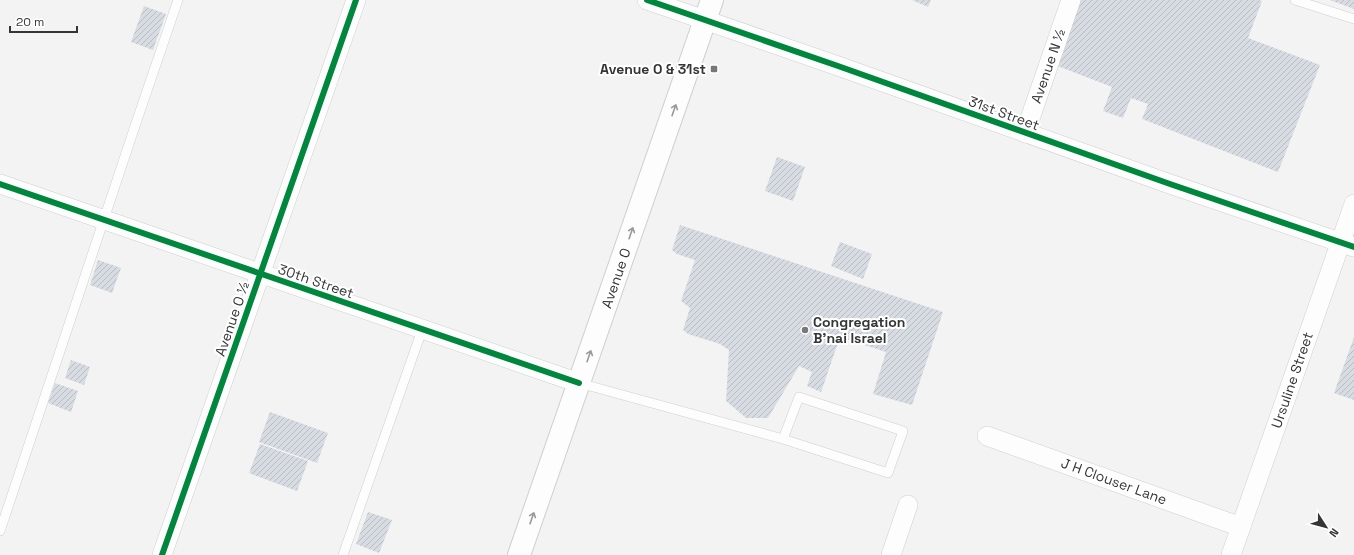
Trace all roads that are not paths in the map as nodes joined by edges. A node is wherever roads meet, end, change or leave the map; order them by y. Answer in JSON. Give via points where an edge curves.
{"nodes":[{"id":1,"x":178,"y":0,"type":"edge"},
{"id":2,"x":356,"y":0,"type":"edge"},
{"id":3,"x":647,"y":0,"type":"edge"},
{"id":4,"x":712,"y":0,"type":"edge"},
{"id":5,"x":1071,"y":0,"type":"edge"},
{"id":6,"x":1296,"y":0,"type":"edge"},
{"id":7,"x":1354,"y":19,"type":"edge"},
{"id":8,"x":705,"y":21,"type":"junction"},
{"id":9,"x":1025,"y":133,"type":"junction"},
{"id":10,"x":0,"y":184,"type":"edge"},
{"id":11,"x":1354,"y":204,"type":"edge"},
{"id":12,"x":103,"y":221,"type":"junction"},
{"id":13,"x":1347,"y":245,"type":"edge"},
{"id":14,"x":260,"y":274,"type":"junction"},
{"id":15,"x":422,"y":330,"type":"junction"},
{"id":16,"x":579,"y":383,"type":"junction"},
{"id":17,"x":987,"y":436,"type":"dead end"},
{"id":18,"x":783,"y":439,"type":"junction"},
{"id":19,"x":908,"y":505,"type":"dead end"},
{"id":20,"x":1241,"y":526,"type":"junction"},
{"id":21,"x":0,"y":531,"type":"edge"},
{"id":22,"x":162,"y":555,"type":"edge"},
{"id":23,"x":343,"y":555,"type":"edge"},
{"id":24,"x":519,"y":555,"type":"edge"},
{"id":25,"x":891,"y":555,"type":"edge"},
{"id":26,"x":1231,"y":555,"type":"edge"}],
"edges":[{"from":1,"to":12,"type":"lane"},
{"from":2,"to":14,"type":"street","name":"Avenue O ½"},
{"from":3,"to":8,"type":"street","name":"31st Street"},
{"from":4,"to":8,"type":"main road","name":"Avenue O"},
{"from":5,"to":9,"type":"street","name":"Avenue N ½"},
{"from":6,"to":7,"type":"lane"},
{"from":8,"to":9,"type":"street","name":"31st Street"},
{"from":16,"to":8,"type":"main road","name":"Avenue O","one_way":true},
{"from":9,"to":13,"type":"street","name":"31st Street"},
{"from":10,"to":12,"type":"street","name":"30th Street"},
{"from":11,"to":13,"type":"street","name":"Ursuline Street"},
{"from":12,"to":14,"type":"street","name":"30th Street"},
{"from":12,"to":21,"type":"lane"},
{"from":13,"to":20,"type":"street","name":"Ursuline Street"},
{"from":14,"to":15,"type":"street","name":"30th Street"},
{"from":14,"to":22,"type":"street","name":"Avenue O ½"},
{"from":15,"to":16,"type":"street","name":"30th Street"},
{"from":15,"to":23,"type":"lane"},
{"from":16,"to":18,"type":"lane"},
{"from":24,"to":16,"type":"main road","name":"Avenue O","one_way":true},
{"from":17,"to":20,"type":"street","name":"J H Clouser Lane"},
{"from":18,"to":18,"type":"lane","via":[[888,473],[903,431],[799,397]]},
{"from":19,"to":25,"type":"street"},
{"from":20,"to":26,"type":"street","name":"Ursuline Street"}]}
